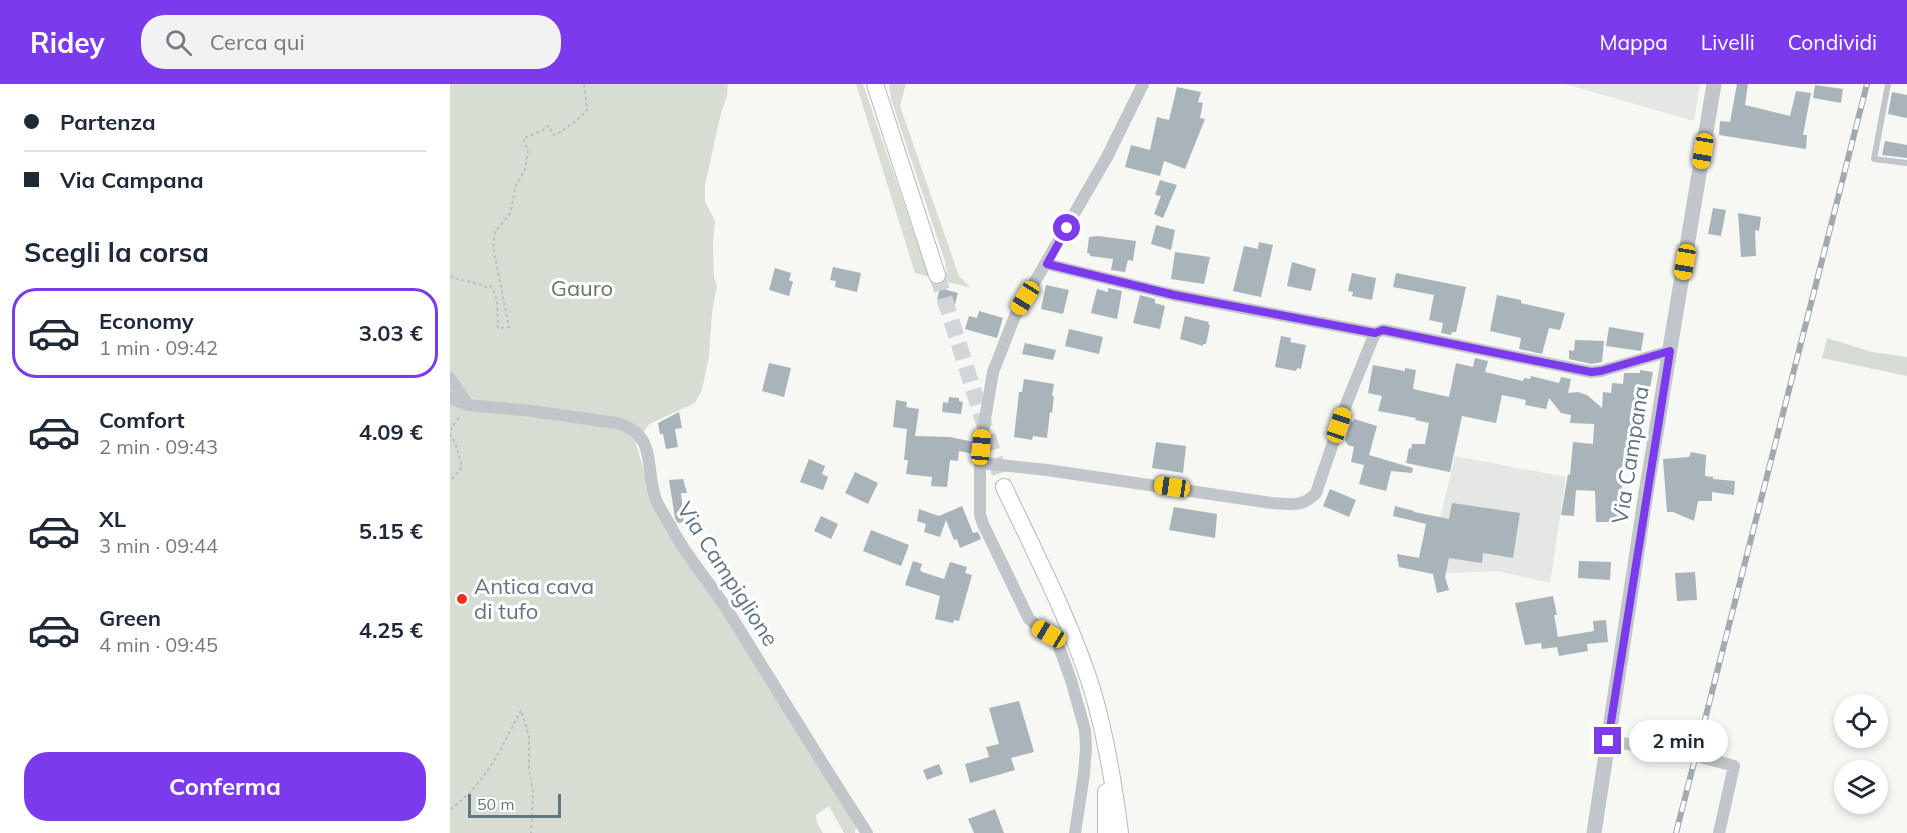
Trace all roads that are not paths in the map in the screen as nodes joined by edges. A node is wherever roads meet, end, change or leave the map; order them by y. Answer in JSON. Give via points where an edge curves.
{"nodes":[{"id":1,"x":875,"y":84,"type":"edge"},
{"id":2,"x":1143,"y":84,"type":"edge"},
{"id":3,"x":1714,"y":84,"type":"edge"},
{"id":4,"x":1888,"y":84,"type":"edge"},
{"id":5,"x":1907,"y":163,"type":"edge"},
{"id":6,"x":1047,"y":264,"type":"junction"},
{"id":7,"x":937,"y":275,"type":"tunnel mouth"},
{"id":8,"x":1375,"y":333,"type":"junction"},
{"id":9,"x":1670,"y":351,"type":"junction"},
{"id":10,"x":450,"y":378,"type":"edge"},
{"id":11,"x":450,"y":398,"type":"edge"},
{"id":12,"x":468,"y":405,"type":"junction"},
{"id":13,"x":980,"y":463,"type":"junction"},
{"id":14,"x":1004,"y":487,"type":"tunnel mouth"},
{"id":15,"x":1608,"y":741,"type":"junction"},
{"id":16,"x":1107,"y":758,"type":"junction"},
{"id":17,"x":867,"y":833,"type":"edge"},
{"id":18,"x":1075,"y":833,"type":"edge"},
{"id":19,"x":1106,"y":833,"type":"edge"},
{"id":20,"x":1120,"y":833,"type":"edge"},
{"id":21,"x":1594,"y":833,"type":"edge"},
{"id":22,"x":1719,"y":833,"type":"edge"}],
"edges":[{"from":1,"to":7,"type":"main road"},
{"from":2,"to":6,"type":"street","via":[[1107,158]]},
{"from":3,"to":9,"type":"street","name":"Via Campana"},
{"from":4,"to":5,"type":"lane","via":[[1874,159]]},
{"from":6,"to":8,"type":"street","via":[[1174,295]]},
{"from":6,"to":13,"type":"street","via":[[1015,316],[993,372]]},
{"from":8,"to":9,"type":"street","via":[[1383,330],[1591,372]]},
{"from":8,"to":13,"type":"street","via":[[1316,493],[1301,504]]},
{"from":9,"to":15,"type":"street","name":"Via Campana"},
{"from":10,"to":12,"type":"street"},
{"from":11,"to":12,"type":"street","name":"Via Campiglione"},
{"from":12,"to":17,"type":"street","name":"Via Campiglione","via":[[616,423],[636,431],[647,449],[655,497],[673,531]]},
{"from":13,"to":18,"type":"street","via":[[983,524],[1029,619],[1058,644],[1085,730],[1084,774]]},
{"from":14,"to":16,"type":"main road","via":[[1091,687]]},
{"from":15,"to":21,"type":"street","name":"Via Campana"},
{"from":15,"to":22,"type":"street","bridge":true,"via":[[1681,752],[1731,765]]},
{"from":16,"to":19,"type":"main road"},
{"from":16,"to":20,"type":"main road"}]}
